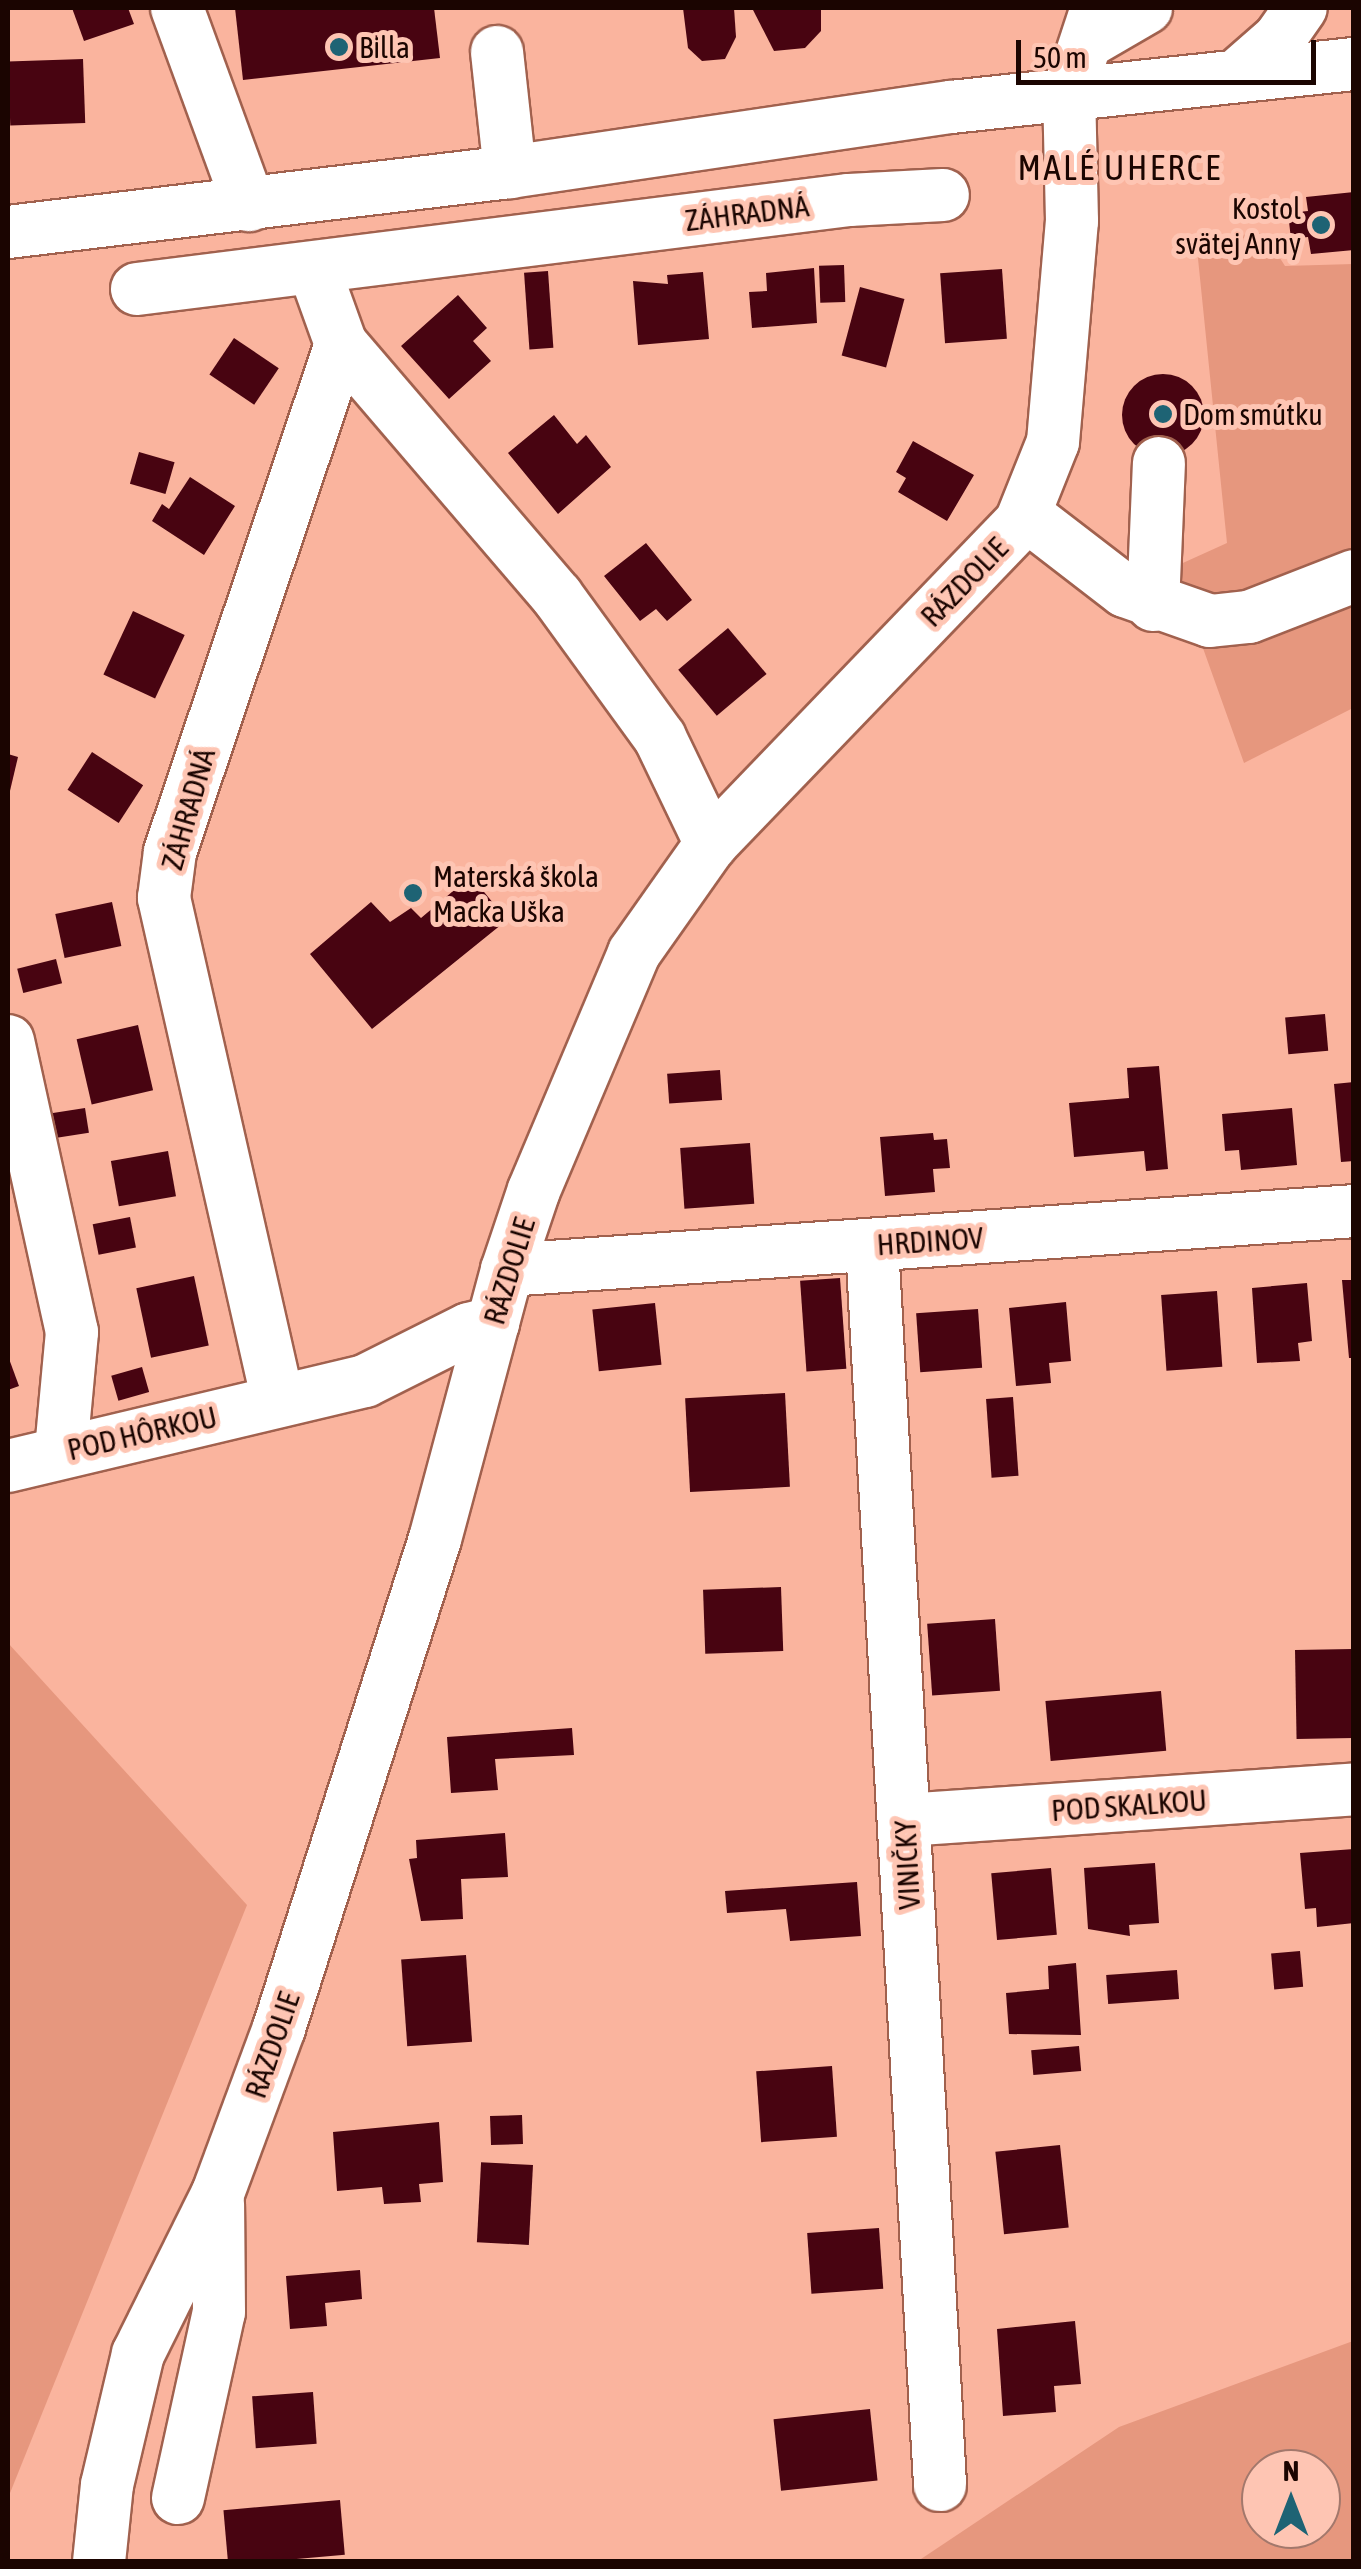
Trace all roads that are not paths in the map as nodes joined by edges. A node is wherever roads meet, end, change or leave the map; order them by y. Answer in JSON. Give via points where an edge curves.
{"nodes":[{"id":1,"x":177,"y":8,"type":"edge"},
{"id":2,"x":1146,"y":8,"type":"edge"},
{"id":3,"x":1301,"y":8,"type":"edge"},
{"id":4,"x":1093,"y":24,"type":"edge"},
{"id":5,"x":497,"y":52,"type":"dead end"},
{"id":6,"x":1354,"y":64,"type":"edge"},
{"id":7,"x":1241,"y":72,"type":"junction"},
{"id":8,"x":1069,"y":94,"type":"junction"},
{"id":9,"x":510,"y":172,"type":"junction"},
{"id":10,"x":943,"y":195,"type":"dead end"},
{"id":11,"x":249,"y":205,"type":"junction"},
{"id":12,"x":31,"y":232,"type":"edge"},
{"id":13,"x":314,"y":269,"type":"junction"},
{"id":14,"x":137,"y":289,"type":"dead end"},
{"id":15,"x":342,"y":344,"type":"junction"},
{"id":16,"x":1160,"y":463,"type":"dead end"},
{"id":17,"x":1024,"y":514,"type":"junction"},
{"id":18,"x":1354,"y":576,"type":"edge"},
{"id":19,"x":1153,"y":605,"type":"junction"},
{"id":20,"x":712,"y":844,"type":"junction"},
{"id":21,"x":8,"y":1041,"type":"edge"},
{"id":22,"x":1354,"y":1212,"type":"edge"},
{"id":23,"x":872,"y":1245,"type":"junction"},
{"id":24,"x":507,"y":1270,"type":"junction"},
{"id":25,"x":493,"y":1323,"type":"junction"},
{"id":26,"x":278,"y":1402,"type":"junction"},
{"id":27,"x":61,"y":1451,"type":"junction"},
{"id":28,"x":8,"y":1466,"type":"edge"},
{"id":29,"x":1354,"y":1789,"type":"edge"},
{"id":30,"x":905,"y":1820,"type":"junction"},
{"id":31,"x":218,"y":2193,"type":"junction"},
{"id":32,"x":107,"y":2485,"type":"junction"},
{"id":33,"x":940,"y":2485,"type":"dead end"},
{"id":34,"x":178,"y":2498,"type":"dead end"},
{"id":35,"x":100,"y":2562,"type":"edge"},
{"id":36,"x":138,"y":2562,"type":"edge"}],
"edges":[{"from":1,"to":11,"type":"street"},
{"from":2,"to":4,"type":"street"},
{"from":3,"to":7,"type":"street","via":[[1279,39]]},
{"from":4,"to":8,"type":"street"},
{"from":5,"to":9,"type":"street"},
{"from":6,"to":7,"type":"street"},
{"from":7,"to":8,"type":"street"},
{"from":8,"to":9,"type":"street"},
{"from":8,"to":17,"type":"street","name":"RÁZDOLIE","via":[[1072,221],[1053,442]]},
{"from":9,"to":11,"type":"street"},
{"from":10,"to":13,"type":"street","name":"ZÁHRADNÁ","via":[[849,200]]},
{"from":11,"to":12,"type":"street"},
{"from":13,"to":14,"type":"street","name":"ZÁHRADNÁ"},
{"from":13,"to":15,"type":"street"},
{"from":15,"to":20,"type":"street","via":[[556,596],[660,738]]},
{"from":15,"to":26,"type":"street","name":"ZÁHRADNÁ","via":[[170,852],[164,898]]},
{"from":16,"to":19,"type":"street"},
{"from":17,"to":19,"type":"street"},
{"from":17,"to":20,"type":"street","name":"RÁZDOLIE"},
{"from":18,"to":19,"type":"street","via":[[1248,617],[1210,621]]},
{"from":20,"to":24,"type":"street","name":"RÁZDOLIE","via":[[634,953]]},
{"from":21,"to":27,"type":"street","via":[[72,1332]]},
{"from":22,"to":23,"type":"street","name":"HRDINOV"},
{"from":23,"to":24,"type":"street","name":"HRDINOV"},
{"from":23,"to":30,"type":"street","name":"VINIČKY"},
{"from":24,"to":25,"type":"street","name":"RÁZDOLIE"},
{"from":25,"to":26,"type":"street","name":"POD HÔRKOU","via":[[469,1328],[366,1381]]},
{"from":25,"to":31,"type":"street","name":"RÁZDOLIE","via":[[417,1595],[279,2028]]},
{"from":26,"to":27,"type":"street","name":"POD HÔRKOU"},
{"from":27,"to":28,"type":"street","name":"POD HÔRKOU"},
{"from":29,"to":30,"type":"street","name":"POD SKALKOU"},
{"from":30,"to":33,"type":"street","name":"VINIČKY"},
{"from":31,"to":32,"type":"street","name":"RÁZDOLIE","via":[[138,2354]]},
{"from":31,"to":34,"type":"street","via":[[219,2312]]},
{"from":32,"to":35,"type":"street","name":"RÁZDOLIE"},
{"from":32,"to":36,"type":"street"}]}
